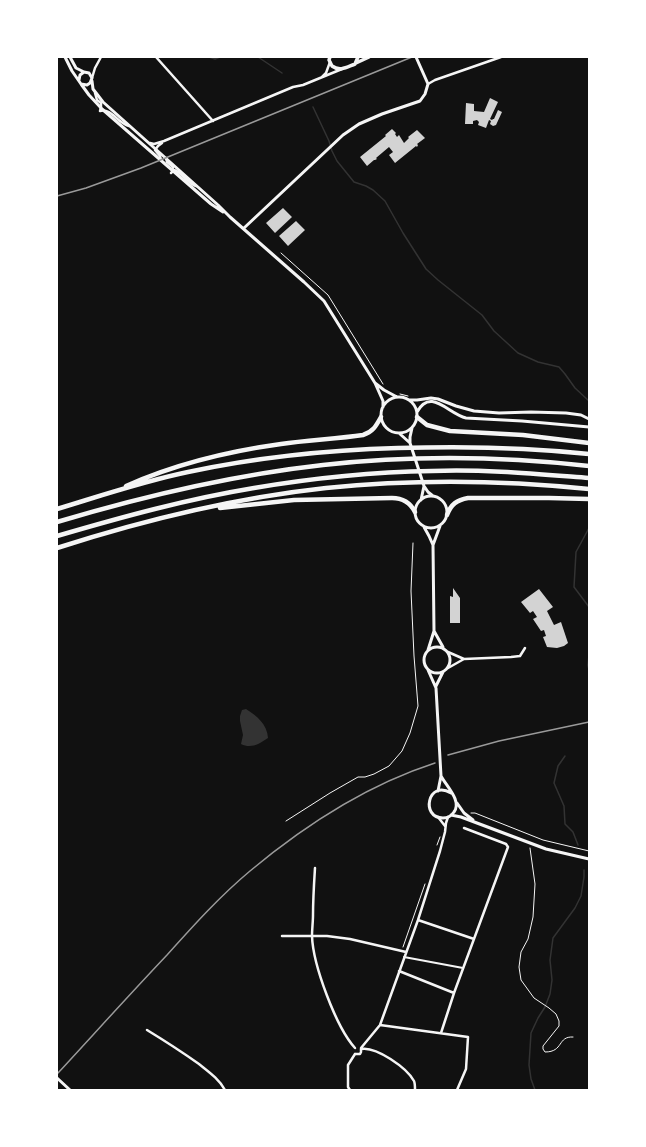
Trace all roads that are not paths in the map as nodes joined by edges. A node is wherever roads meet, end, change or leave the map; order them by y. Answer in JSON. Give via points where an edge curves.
{"nodes":[{"id":1,"x":65,"y":57,"type":"edge"},
{"id":2,"x":70,"y":57,"type":"edge"},
{"id":3,"x":101,"y":57,"type":"edge"},
{"id":4,"x":156,"y":57,"type":"edge"},
{"id":5,"x":358,"y":57,"type":"edge"},
{"id":6,"x":369,"y":57,"type":"edge"},
{"id":7,"x":416,"y":57,"type":"edge"},
{"id":8,"x":501,"y":57,"type":"edge"},
{"id":9,"x":329,"y":59,"type":"edge"},
{"id":10,"x":355,"y":64,"type":"junction"},
{"id":11,"x":342,"y":69,"type":"junction"},
{"id":12,"x":84,"y":72,"type":"junction"},
{"id":13,"x":320,"y":78,"type":"junction"},
{"id":14,"x":79,"y":80,"type":"junction"},
{"id":15,"x":92,"y":80,"type":"junction"},
{"id":16,"x":81,"y":84,"type":"junction"},
{"id":17,"x":428,"y":84,"type":"junction"},
{"id":18,"x":95,"y":93,"type":"junction"},
{"id":19,"x":101,"y":107,"type":"junction"},
{"id":20,"x":104,"y":110,"type":"junction"},
{"id":21,"x":214,"y":121,"type":"junction"},
{"id":22,"x":129,"y":126,"type":"junction"},
{"id":23,"x":164,"y":141,"type":"junction"},
{"id":24,"x":149,"y":143,"type":"junction"},
{"id":25,"x":156,"y":149,"type":"junction"},
{"id":26,"x":159,"y":155,"type":"junction"},
{"id":27,"x":168,"y":163,"type":"junction"},
{"id":28,"x":173,"y":170,"type":"junction"},
{"id":29,"x":198,"y":186,"type":"junction"},
{"id":30,"x":228,"y":215,"type":"junction"},
{"id":31,"x":244,"y":228,"type":"junction"},
{"id":32,"x":375,"y":383,"type":"junction"},
{"id":33,"x":397,"y":396,"type":"junction"},
{"id":34,"x":410,"y":399,"type":"junction"},
{"id":35,"x":383,"y":407,"type":"junction"},
{"id":36,"x":417,"y":415,"type":"junction"},
{"id":37,"x":381,"y":417,"type":"junction"},
{"id":38,"x":589,"y":419,"type":"edge"},
{"id":39,"x":589,"y":427,"type":"edge"},
{"id":40,"x":412,"y":428,"type":"junction"},
{"id":41,"x":400,"y":434,"type":"junction"},
{"id":42,"x":589,"y":443,"type":"edge"},
{"id":43,"x":410,"y":444,"type":"junction"},
{"id":44,"x":589,"y":454,"type":"edge"},
{"id":45,"x":589,"y":466,"type":"edge"},
{"id":46,"x":589,"y":478,"type":"edge"},
{"id":47,"x":424,"y":486,"type":"junction"},
{"id":48,"x":589,"y":489,"type":"edge"},
{"id":49,"x":112,"y":492,"type":"junction"},
{"id":50,"x":433,"y":496,"type":"junction"},
{"id":51,"x":589,"y":499,"type":"edge"},
{"id":52,"x":421,"y":500,"type":"junction"},
{"id":53,"x":57,"y":509,"type":"edge"},
{"id":54,"x":415,"y":512,"type":"junction"},
{"id":55,"x":174,"y":515,"type":"junction"},
{"id":56,"x":447,"y":515,"type":"junction"},
{"id":57,"x":57,"y":522,"type":"edge"},
{"id":58,"x":423,"y":526,"type":"junction"},
{"id":59,"x":440,"y":526,"type":"junction"},
{"id":60,"x":57,"y":536,"type":"edge"},
{"id":61,"x":433,"y":545,"type":"junction"},
{"id":62,"x":57,"y":548,"type":"edge"},
{"id":63,"x":434,"y":631,"type":"junction"},
{"id":64,"x":525,"y":648,"type":"dead end"},
{"id":65,"x":445,"y":649,"type":"junction"},
{"id":66,"x":428,"y":650,"type":"junction"},
{"id":67,"x":448,"y":652,"type":"junction"},
{"id":68,"x":464,"y":659,"type":"junction"},
{"id":69,"x":448,"y":668,"type":"junction"},
{"id":70,"x":428,"y":670,"type":"junction"},
{"id":71,"x":443,"y":672,"type":"junction"},
{"id":72,"x":436,"y":686,"type":"junction"},
{"id":73,"x":441,"y":776,"type":"junction"},
{"id":74,"x":438,"y":791,"type":"junction"},
{"id":75,"x":452,"y":793,"type":"junction"},
{"id":76,"x":457,"y":803,"type":"junction"},
{"id":77,"x":449,"y":816,"type":"junction"},
{"id":78,"x":438,"y":817,"type":"junction"},
{"id":79,"x":476,"y":822,"type":"junction"},
{"id":80,"x":445,"y":826,"type":"junction"},
{"id":81,"x":464,"y":828,"type":"dead end"},
{"id":82,"x":589,"y":859,"type":"edge"},
{"id":83,"x":315,"y":868,"type":"dead end"},
{"id":84,"x":418,"y":920,"type":"junction"},
{"id":85,"x":282,"y":936,"type":"dead end"},
{"id":86,"x":312,"y":936,"type":"junction"},
{"id":87,"x":474,"y":939,"type":"junction"},
{"id":88,"x":406,"y":952,"type":"junction"},
{"id":89,"x":404,"y":957,"type":"junction"},
{"id":90,"x":463,"y":968,"type":"junction"},
{"id":91,"x":399,"y":971,"type":"junction"},
{"id":92,"x":454,"y":993,"type":"junction"},
{"id":93,"x":380,"y":1025,"type":"junction"},
{"id":94,"x":148,"y":1030,"type":"dead end"},
{"id":95,"x":441,"y":1032,"type":"junction"},
{"id":96,"x":355,"y":1048,"type":"junction"},
{"id":97,"x":361,"y":1049,"type":"junction"},
{"id":98,"x":355,"y":1054,"type":"junction"},
{"id":99,"x":57,"y":1078,"type":"edge"},
{"id":100,"x":70,"y":1090,"type":"edge"},
{"id":101,"x":225,"y":1090,"type":"edge"},
{"id":102,"x":350,"y":1090,"type":"edge"},
{"id":103,"x":415,"y":1090,"type":"edge"},
{"id":104,"x":457,"y":1090,"type":"edge"}],
"edges":[{"from":1,"to":14,"type":"street"},
{"from":2,"to":12,"type":"street","via":[[76,68]]},
{"from":3,"to":15,"type":"street"},
{"from":4,"to":21,"type":"street"},
{"from":5,"to":10,"type":"main road"},
{"from":6,"to":10,"type":"main road"},
{"from":7,"to":17,"type":"street"},
{"from":8,"to":17,"type":"street"},
{"from":9,"to":11,"type":"main road","via":[[333,68]]},
{"from":9,"to":13,"type":"street","via":[[326,73]]},
{"from":10,"to":11,"type":"main road"},
{"from":11,"to":13,"type":"street"},
{"from":12,"to":14,"type":"street"},
{"from":12,"to":15,"type":"street","via":[[89,73]]},
{"from":13,"to":21,"type":"street"},
{"from":14,"to":16,"type":"street"},
{"from":15,"to":16,"type":"street","via":[[87,85]]},
{"from":15,"to":18,"type":"street"},
{"from":16,"to":19,"type":"street"},
{"from":17,"to":31,"type":"street","via":[[420,101],[359,124],[336,140]]},
{"from":18,"to":19,"type":"street"},
{"from":18,"to":22,"type":"street"},
{"from":19,"to":20,"type":"street"},
{"from":20,"to":22,"type":"street"},
{"from":20,"to":26,"type":"street"},
{"from":21,"to":23,"type":"street"},
{"from":22,"to":24,"type":"street"},
{"from":23,"to":24,"type":"street"},
{"from":23,"to":25,"type":"street"},
{"from":24,"to":25,"type":"street"},
{"from":25,"to":26,"type":"street"},
{"from":26,"to":27,"type":"street","via":[[166,158]]},
{"from":26,"to":27,"type":"street","via":[[161,160]]},
{"from":27,"to":28,"type":"street"},
{"from":27,"to":29,"type":"street"},
{"from":28,"to":29,"type":"street"},
{"from":28,"to":30,"type":"street","via":[[211,204]]},
{"from":29,"to":30,"type":"street"},
{"from":30,"to":31,"type":"street"},
{"from":31,"to":32,"type":"street","via":[[324,301]]},
{"from":32,"to":33,"type":"street"},
{"from":32,"to":35,"type":"street"},
{"from":33,"to":34,"type":"street"},
{"from":33,"to":35,"type":"street"},
{"from":34,"to":36,"type":"street"},
{"from":34,"to":38,"type":"street","via":[[438,399],[474,411],[560,413],[581,415]]},
{"from":35,"to":37,"type":"street"},
{"from":36,"to":39,"type":"street","via":[[422,405],[431,402],[439,403],[458,416],[466,418]]},
{"from":36,"to":40,"type":"street"},
{"from":36,"to":42,"type":"highway","via":[[427,425],[450,431],[523,435]]},
{"from":37,"to":41,"type":"street","via":[[387,429]]},
{"from":37,"to":49,"type":"highway","via":[[374,430],[363,435],[280,444],[228,453],[133,482]]},
{"from":40,"to":41,"type":"street"},
{"from":40,"to":43,"type":"street"},
{"from":41,"to":43,"type":"street"},
{"from":43,"to":47,"type":"street"},
{"from":44,"to":49,"type":"highway","via":[[469,447],[323,452],[256,459],[208,468]]},
{"from":45,"to":57,"type":"highway","via":[[519,459],[450,458],[324,465],[203,484]]},
{"from":46,"to":60,"type":"highway","via":[[501,472],[362,474],[298,481],[198,499]]},
{"from":47,"to":50,"type":"street"},
{"from":47,"to":52,"type":"street"},
{"from":48,"to":55,"type":"highway","via":[[481,482],[372,484],[268,496]]},
{"from":49,"to":53,"type":"highway"},
{"from":50,"to":52,"type":"street"},
{"from":50,"to":56,"type":"street","via":[[444,502]]},
{"from":51,"to":56,"type":"highway","via":[[468,498],[458,500]]},
{"from":52,"to":54,"type":"street"},
{"from":54,"to":55,"type":"highway","via":[[406,501],[392,498],[294,500]]},
{"from":54,"to":58,"type":"street","via":[[417,520]]},
{"from":55,"to":62,"type":"highway"},
{"from":56,"to":59,"type":"street"},
{"from":58,"to":59,"type":"street"},
{"from":58,"to":61,"type":"street"},
{"from":59,"to":61,"type":"street"},
{"from":61,"to":63,"type":"street"},
{"from":63,"to":65,"type":"street"},
{"from":63,"to":66,"type":"street"},
{"from":64,"to":68,"type":"street","via":[[518,657]]},
{"from":65,"to":66,"type":"street","via":[[436,646]]},
{"from":65,"to":67,"type":"street"},
{"from":66,"to":70,"type":"street","via":[[424,659]]},
{"from":67,"to":68,"type":"street"},
{"from":67,"to":69,"type":"street","via":[[451,660]]},
{"from":68,"to":69,"type":"street"},
{"from":69,"to":71,"type":"street"},
{"from":70,"to":71,"type":"street"},
{"from":70,"to":72,"type":"street"},
{"from":71,"to":72,"type":"street"},
{"from":72,"to":73,"type":"street"},
{"from":73,"to":74,"type":"street"},
{"from":73,"to":75,"type":"street"},
{"from":74,"to":75,"type":"street"},
{"from":74,"to":78,"type":"street","via":[[432,796],[429,805]]},
{"from":75,"to":76,"type":"street"},
{"from":76,"to":77,"type":"street","via":[[456,810]]},
{"from":76,"to":79,"type":"street","via":[[464,814]]},
{"from":77,"to":78,"type":"street"},
{"from":77,"to":79,"type":"street"},
{"from":77,"to":80,"type":"street"},
{"from":78,"to":80,"type":"street"},
{"from":79,"to":82,"type":"street","via":[[546,849]]},
{"from":80,"to":84,"type":"street","via":[[440,851]]},
{"from":81,"to":87,"type":"street","via":[[502,842],[508,847]]},
{"from":83,"to":86,"type":"street"},
{"from":84,"to":87,"type":"street"},
{"from":84,"to":88,"type":"street"},
{"from":85,"to":86,"type":"street"},
{"from":86,"to":88,"type":"street","via":[[350,939]]},
{"from":86,"to":96,"type":"street","via":[[321,980],[337,1019]]},
{"from":87,"to":90,"type":"street"},
{"from":88,"to":89,"type":"street"},
{"from":89,"to":90,"type":"street"},
{"from":89,"to":91,"type":"street"},
{"from":90,"to":92,"type":"street"},
{"from":91,"to":92,"type":"street"},
{"from":91,"to":93,"type":"street"},
{"from":92,"to":95,"type":"street"},
{"from":93,"to":95,"type":"street"},
{"from":93,"to":97,"type":"street"},
{"from":94,"to":101,"type":"street","via":[[217,1078]]},
{"from":95,"to":104,"type":"street","via":[[468,1037],[466,1069]]},
{"from":96,"to":97,"type":"street"},
{"from":96,"to":98,"type":"street"},
{"from":97,"to":98,"type":"street","via":[[360,1054]]},
{"from":97,"to":103,"type":"street","via":[[368,1049],[390,1059],[406,1070],[415,1081]]},
{"from":98,"to":102,"type":"street","via":[[348,1065]]},
{"from":99,"to":100,"type":"street"}]}
